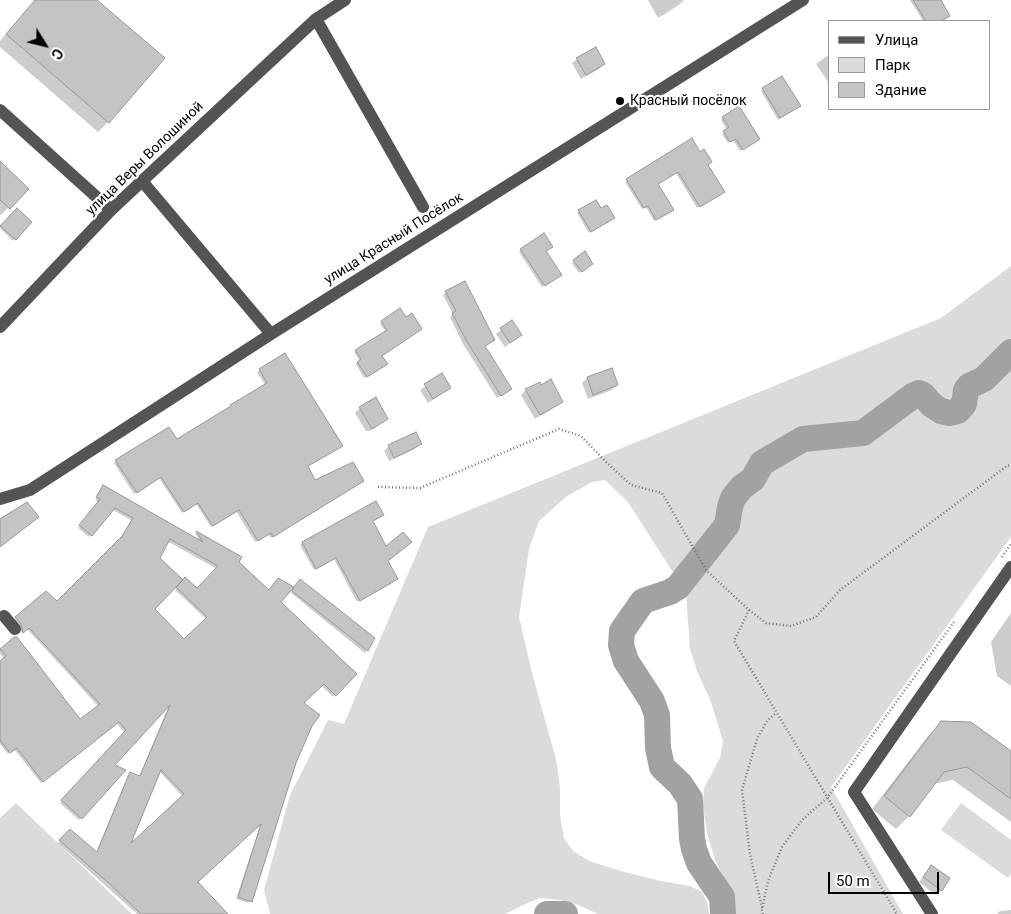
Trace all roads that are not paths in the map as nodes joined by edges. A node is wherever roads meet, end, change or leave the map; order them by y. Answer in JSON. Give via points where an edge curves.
{"nodes":[{"id":1,"x":345,"y":0,"type":"edge"},
{"id":2,"x":803,"y":0,"type":"edge"},
{"id":3,"x":316,"y":19,"type":"junction"},
{"id":4,"x":0,"y":110,"type":"edge"},
{"id":5,"x":142,"y":181,"type":"junction"},
{"id":6,"x":423,"y":207,"type":"dead end"},
{"id":7,"x":112,"y":210,"type":"junction"},
{"id":8,"x":0,"y":327,"type":"edge"},
{"id":9,"x":271,"y":334,"type":"junction"},
{"id":10,"x":0,"y":500,"type":"edge"},
{"id":11,"x":1011,"y":566,"type":"edge"},
{"id":12,"x":4,"y":616,"type":"dead end"},
{"id":13,"x":15,"y":628,"type":"dead end"},
{"id":14,"x":932,"y":914,"type":"edge"}],
"edges":[{"from":1,"to":3,"type":"street","name":"улица Веры Волошиной"},
{"from":2,"to":9,"type":"street","name":"улица Красный Посёлок"},
{"from":3,"to":5,"type":"street","name":"улица Веры Волошиной"},
{"from":3,"to":6,"type":"street"},
{"from":4,"to":7,"type":"street"},
{"from":5,"to":7,"type":"street","name":"улица Веры Волошиной"},
{"from":5,"to":9,"type":"street"},
{"from":7,"to":8,"type":"street","name":"улица Веры Волошиной"},
{"from":9,"to":10,"type":"street","name":"улица Красный Посёлок","via":[[30,490]]},
{"from":11,"to":14,"type":"street","via":[[854,792]]},
{"from":12,"to":13,"type":"street"}]}
